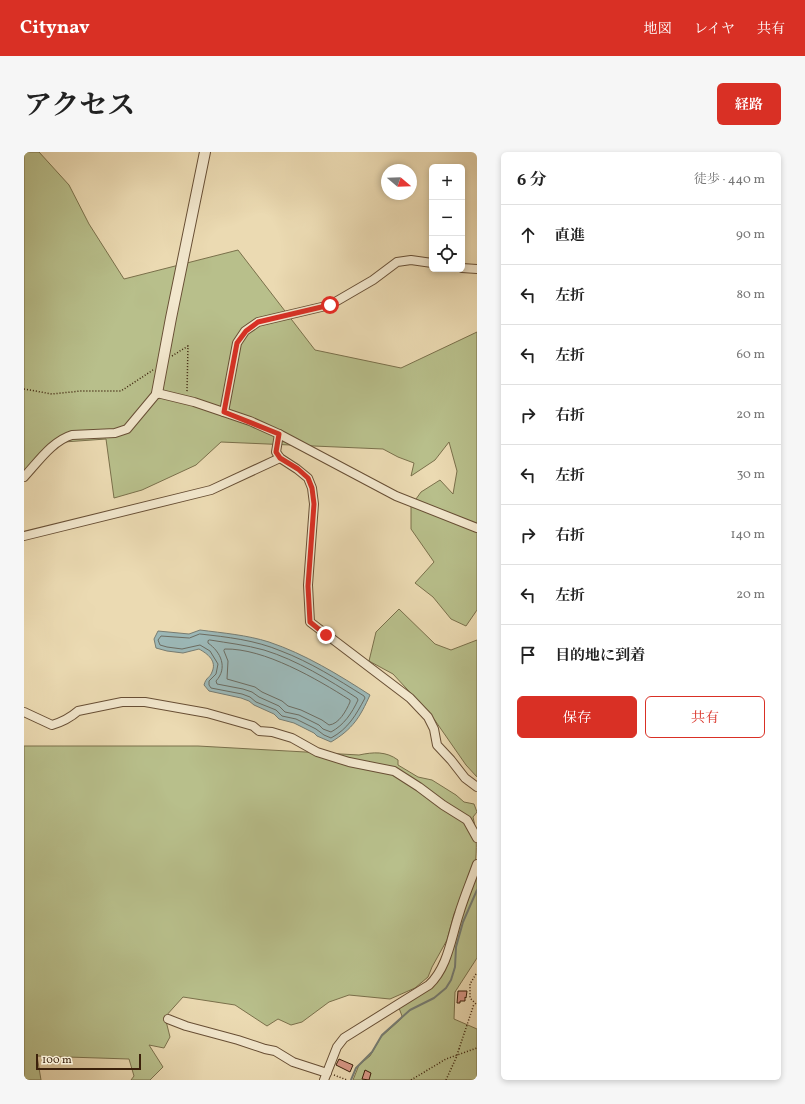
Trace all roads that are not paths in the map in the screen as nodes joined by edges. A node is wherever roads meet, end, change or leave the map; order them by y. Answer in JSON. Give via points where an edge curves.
{"nodes":[{"id":1,"x":205,"y":152,"type":"edge"},
{"id":2,"x":429,"y":263,"type":"edge"},
{"id":3,"x":465,"y":268,"type":"edge"},
{"id":4,"x":477,"y":269,"type":"edge"},
{"id":5,"x":157,"y":393,"type":"junction"},
{"id":6,"x":224,"y":412,"type":"junction"},
{"id":7,"x":279,"y":434,"type":"junction"},
{"id":8,"x":280,"y":458,"type":"junction"},
{"id":9,"x":24,"y":477,"type":"edge"},
{"id":10,"x":477,"y":528,"type":"edge"},
{"id":11,"x":24,"y":536,"type":"edge"},
{"id":12,"x":24,"y":712,"type":"edge"},
{"id":13,"x":477,"y":787,"type":"edge"},
{"id":14,"x":477,"y":838,"type":"edge"},
{"id":15,"x":477,"y":864,"type":"edge"},
{"id":16,"x":168,"y":1020,"type":"dead end"},
{"id":17,"x":325,"y":1076,"type":"edge"}],
"edges":[{"from":1,"to":5,"type":"street"},
{"from":2,"to":6,"type":"street","via":[[411,260],[397,262],[373,280],[330,305],[258,322],[250,327],[237,343]]},
{"from":3,"to":4,"type":"street"},
{"from":5,"to":6,"type":"street"},
{"from":5,"to":9,"type":"street","via":[[127,430],[115,434],[66,436],[54,444]]},
{"from":6,"to":7,"type":"street"},
{"from":7,"to":8,"type":"street","via":[[276,452]]},
{"from":7,"to":10,"type":"street","via":[[391,494]]},
{"from":8,"to":11,"type":"street","via":[[211,490]]},
{"from":8,"to":13,"type":"street","via":[[308,478],[312,488],[314,504],[308,586],[310,622],[410,698],[428,717],[434,728],[437,744],[465,778]]},
{"from":12,"to":14,"type":"street","via":[[52,726],[72,717],[78,711],[132,702],[207,713],[253,726],[259,731],[292,738],[317,752],[394,772],[466,820]]},
{"from":15,"to":17,"type":"street","via":[[441,970],[435,979],[344,1038],[337,1047]]},
{"from":16,"to":17,"type":"street","via":[[275,1051]]}]}
